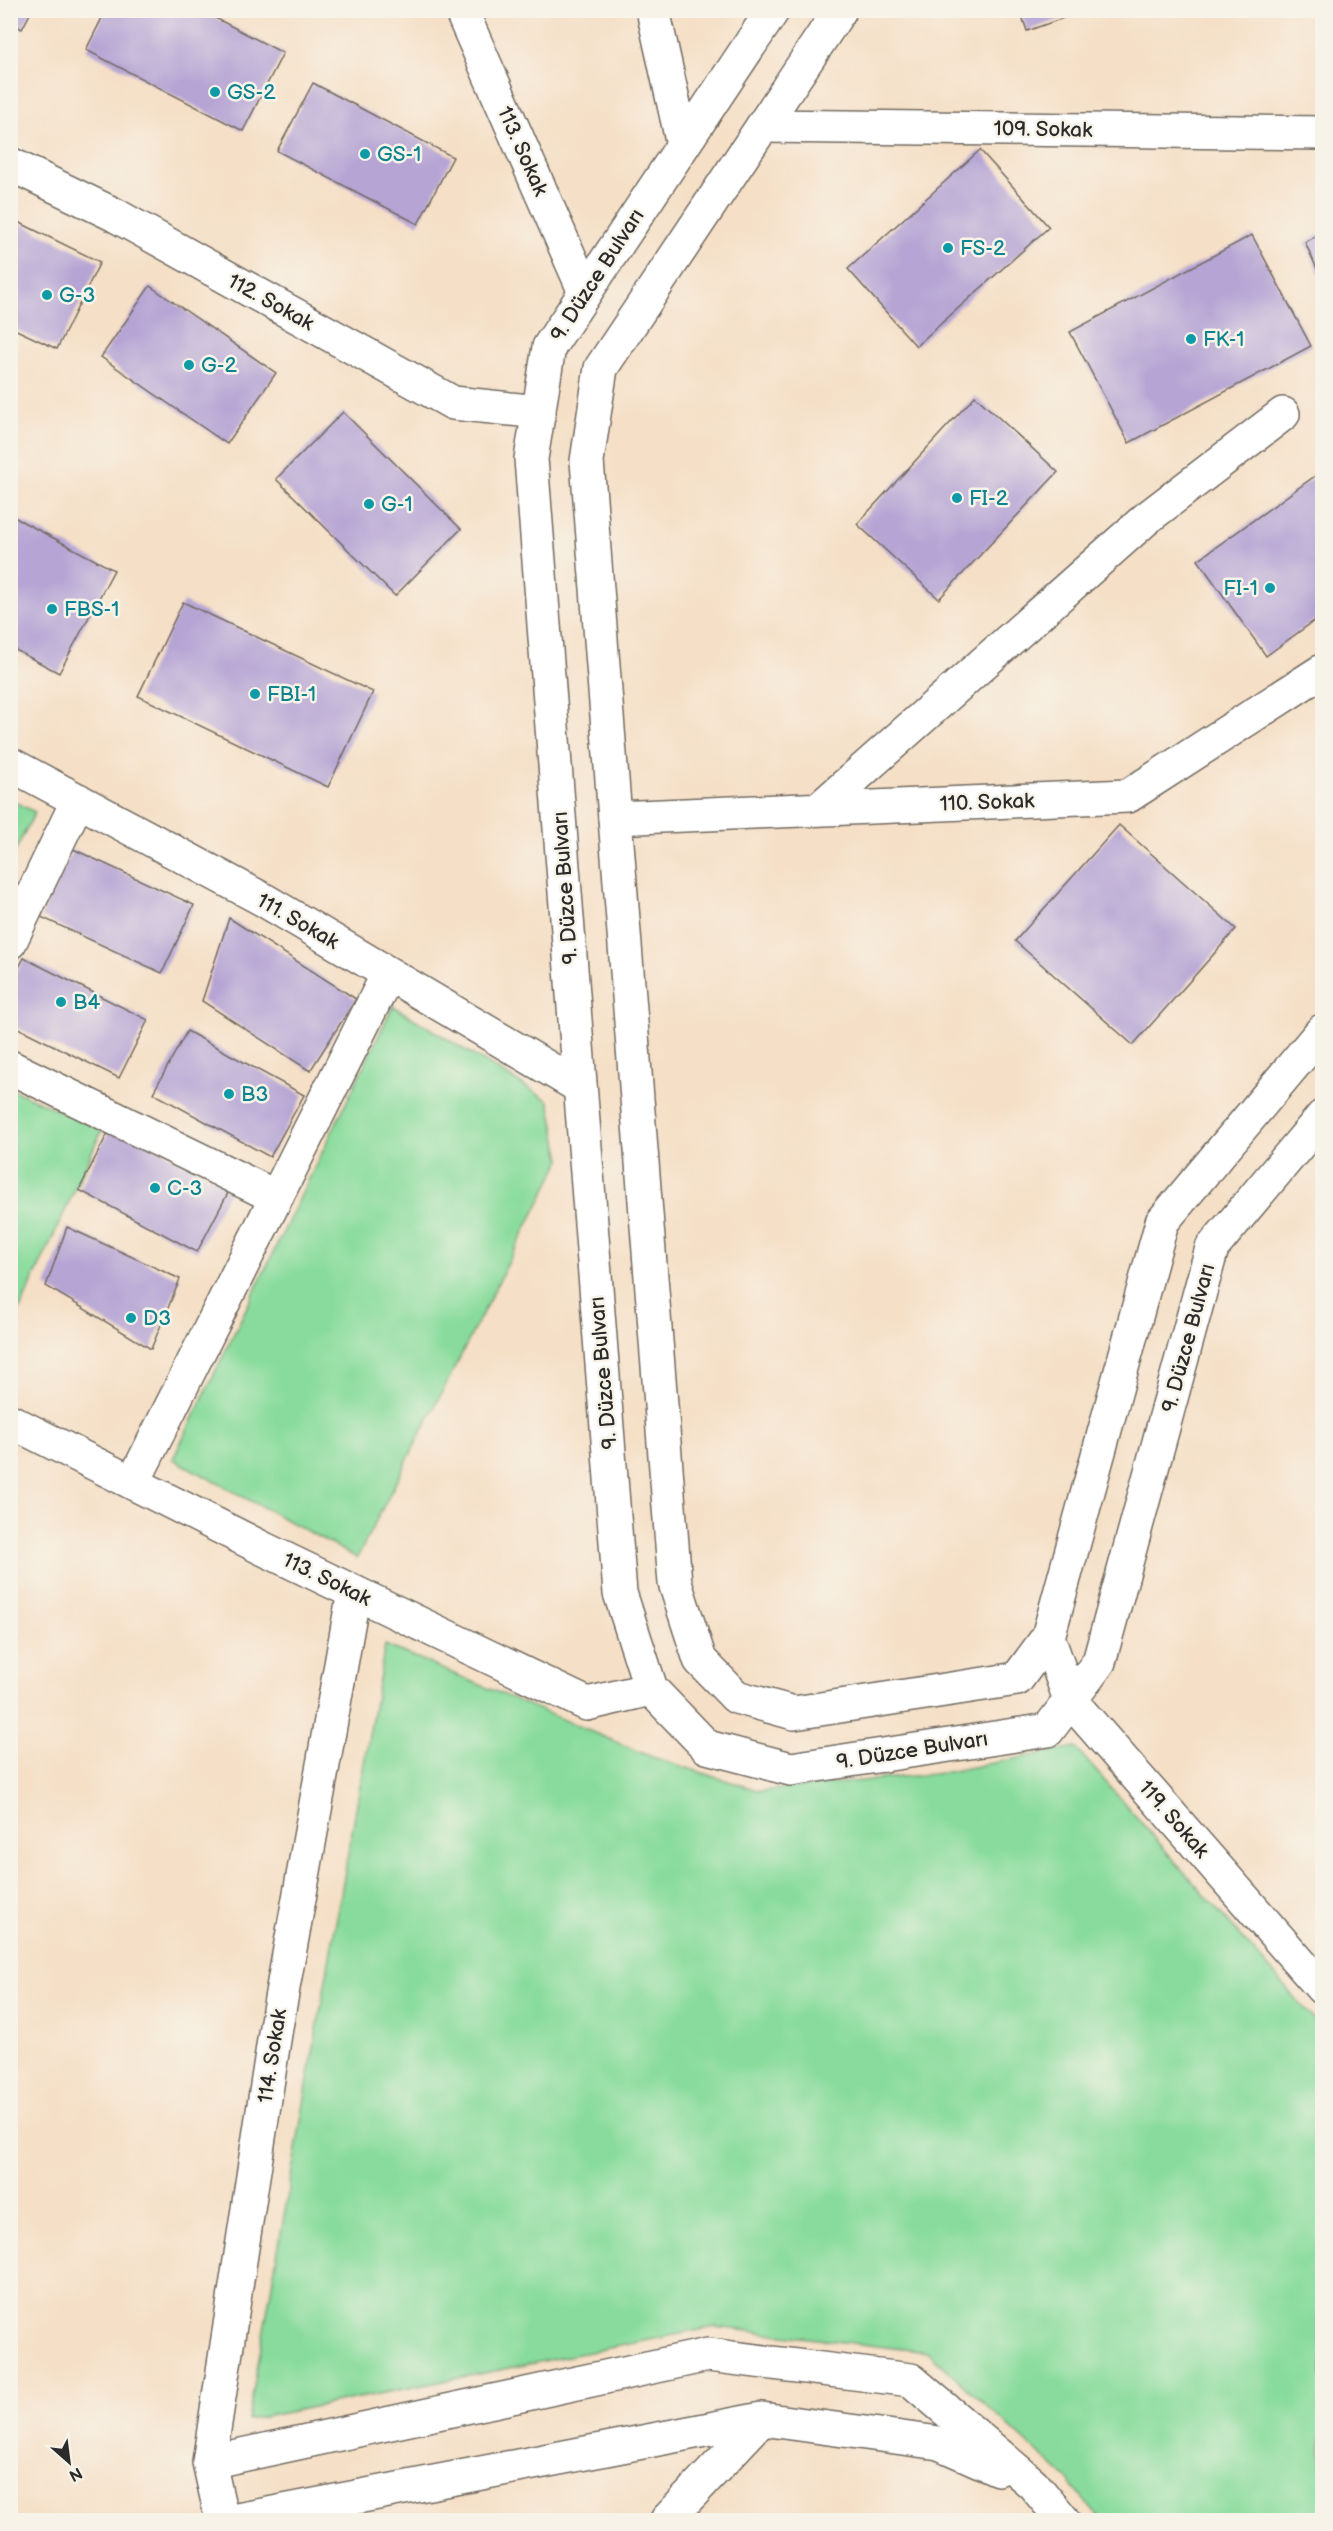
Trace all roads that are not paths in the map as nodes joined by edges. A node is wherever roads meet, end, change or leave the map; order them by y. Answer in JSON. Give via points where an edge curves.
{"nodes":[{"id":1,"x":461,"y":10,"type":"edge"},
{"id":2,"x":653,"y":10,"type":"edge"},
{"id":3,"x":773,"y":10,"type":"edge"},
{"id":4,"x":840,"y":10,"type":"edge"},
{"id":5,"x":763,"y":126,"type":"junction"},
{"id":6,"x":1323,"y":133,"type":"edge"},
{"id":7,"x":683,"y":145,"type":"junction"},
{"id":8,"x":10,"y":164,"type":"edge"},
{"id":9,"x":585,"y":292,"type":"junction"},
{"id":10,"x":539,"y":412,"type":"junction"},
{"id":11,"x":1282,"y":414,"type":"dead end"},
{"id":12,"x":1323,"y":671,"type":"edge"},
{"id":13,"x":10,"y":764,"type":"edge"},
{"id":14,"x":78,"y":800,"type":"junction"},
{"id":15,"x":819,"y":809,"type":"junction"},
{"id":16,"x":615,"y":818,"type":"junction"},
{"id":17,"x":10,"y":942,"type":"edge"},
{"id":18,"x":388,"y":974,"type":"junction"},
{"id":19,"x":1323,"y":1031,"type":"edge"},
{"id":20,"x":10,"y":1067,"type":"edge"},
{"id":21,"x":580,"y":1087,"type":"junction"},
{"id":22,"x":1323,"y":1117,"type":"edge"},
{"id":23,"x":276,"y":1197,"type":"junction"},
{"id":24,"x":10,"y":1421,"type":"edge"},
{"id":25,"x":133,"y":1483,"type":"junction"},
{"id":26,"x":354,"y":1592,"type":"junction"},
{"id":27,"x":1048,"y":1637,"type":"junction"},
{"id":28,"x":651,"y":1689,"type":"junction"},
{"id":29,"x":1070,"y":1700,"type":"junction"},
{"id":30,"x":1323,"y":1988,"type":"edge"},
{"id":31,"x":762,"y":2419,"type":"junction"},
{"id":32,"x":209,"y":2462,"type":"junction"},
{"id":33,"x":1033,"y":2484,"type":"junction"},
{"id":34,"x":222,"y":2520,"type":"edge"},
{"id":35,"x":237,"y":2520,"type":"edge"},
{"id":36,"x":667,"y":2520,"type":"edge"},
{"id":37,"x":1063,"y":2520,"type":"edge"}],
"edges":[{"from":1,"to":9,"type":"street","name":"113. Sokak"},
{"from":2,"to":7,"type":"street"},
{"from":3,"to":7,"type":"street","name":"9. Düzce Bulvarı"},
{"from":4,"to":5,"type":"street"},
{"from":5,"to":6,"type":"street","name":"109. Sokak"},
{"from":5,"to":16,"type":"street","via":[[601,368],[586,461]]},
{"from":7,"to":9,"type":"street","name":"9. Düzce Bulvarı"},
{"from":8,"to":10,"type":"street","name":"112. Sokak","via":[[115,215],[453,403]]},
{"from":9,"to":10,"type":"street","name":"9. Düzce Bulvarı","via":[[549,347]]},
{"from":10,"to":21,"type":"street","name":"9. Düzce Bulvarı","via":[[531,459]]},
{"from":11,"to":15,"type":"street","via":[[1147,518]]},
{"from":12,"to":15,"type":"street","name":"110. Sokak","via":[[1128,796]]},
{"from":13,"to":14,"type":"street","name":"111. Sokak"},
{"from":14,"to":17,"type":"street"},
{"from":14,"to":18,"type":"street","name":"111. Sokak","via":[[264,900]]},
{"from":15,"to":16,"type":"street","name":"110. Sokak"},
{"from":16,"to":27,"type":"street","via":[[675,1583],[700,1660],[736,1697],[794,1713],[1017,1679]]},
{"from":18,"to":21,"type":"street","name":"111. Sokak"},
{"from":18,"to":23,"type":"street"},
{"from":19,"to":27,"type":"street","via":[[1162,1222]]},
{"from":20,"to":23,"type":"street"},
{"from":21,"to":28,"type":"street","name":"9. Düzce Bulvarı","via":[[620,1593]]},
{"from":22,"to":29,"type":"street","name":"9. Düzce Bulvarı","via":[[1212,1248],[1099,1662]]},
{"from":23,"to":25,"type":"street"},
{"from":24,"to":25,"type":"street","name":"113. Sokak"},
{"from":25,"to":26,"type":"street","name":"113. Sokak"},
{"from":26,"to":28,"type":"street","name":"113. Sokak","via":[[587,1704]]},
{"from":26,"to":32,"type":"street","name":"114. Sokak","via":[[276,2027]]},
{"from":27,"to":29,"type":"street","name":"119. Sokak"},
{"from":28,"to":29,"type":"street","name":"9. Düzce Bulvarı","via":[[707,1747],[791,1769],[1048,1730]]},
{"from":29,"to":30,"type":"street","name":"119. Sokak"},
{"from":31,"to":33,"type":"street","via":[[939,2443]]},
{"from":31,"to":35,"type":"street"},
{"from":31,"to":36,"type":"street"},
{"from":32,"to":33,"type":"street","via":[[708,2355],[911,2380]]},
{"from":32,"to":34,"type":"street","name":"114. Sokak"},
{"from":33,"to":37,"type":"street"}]}
